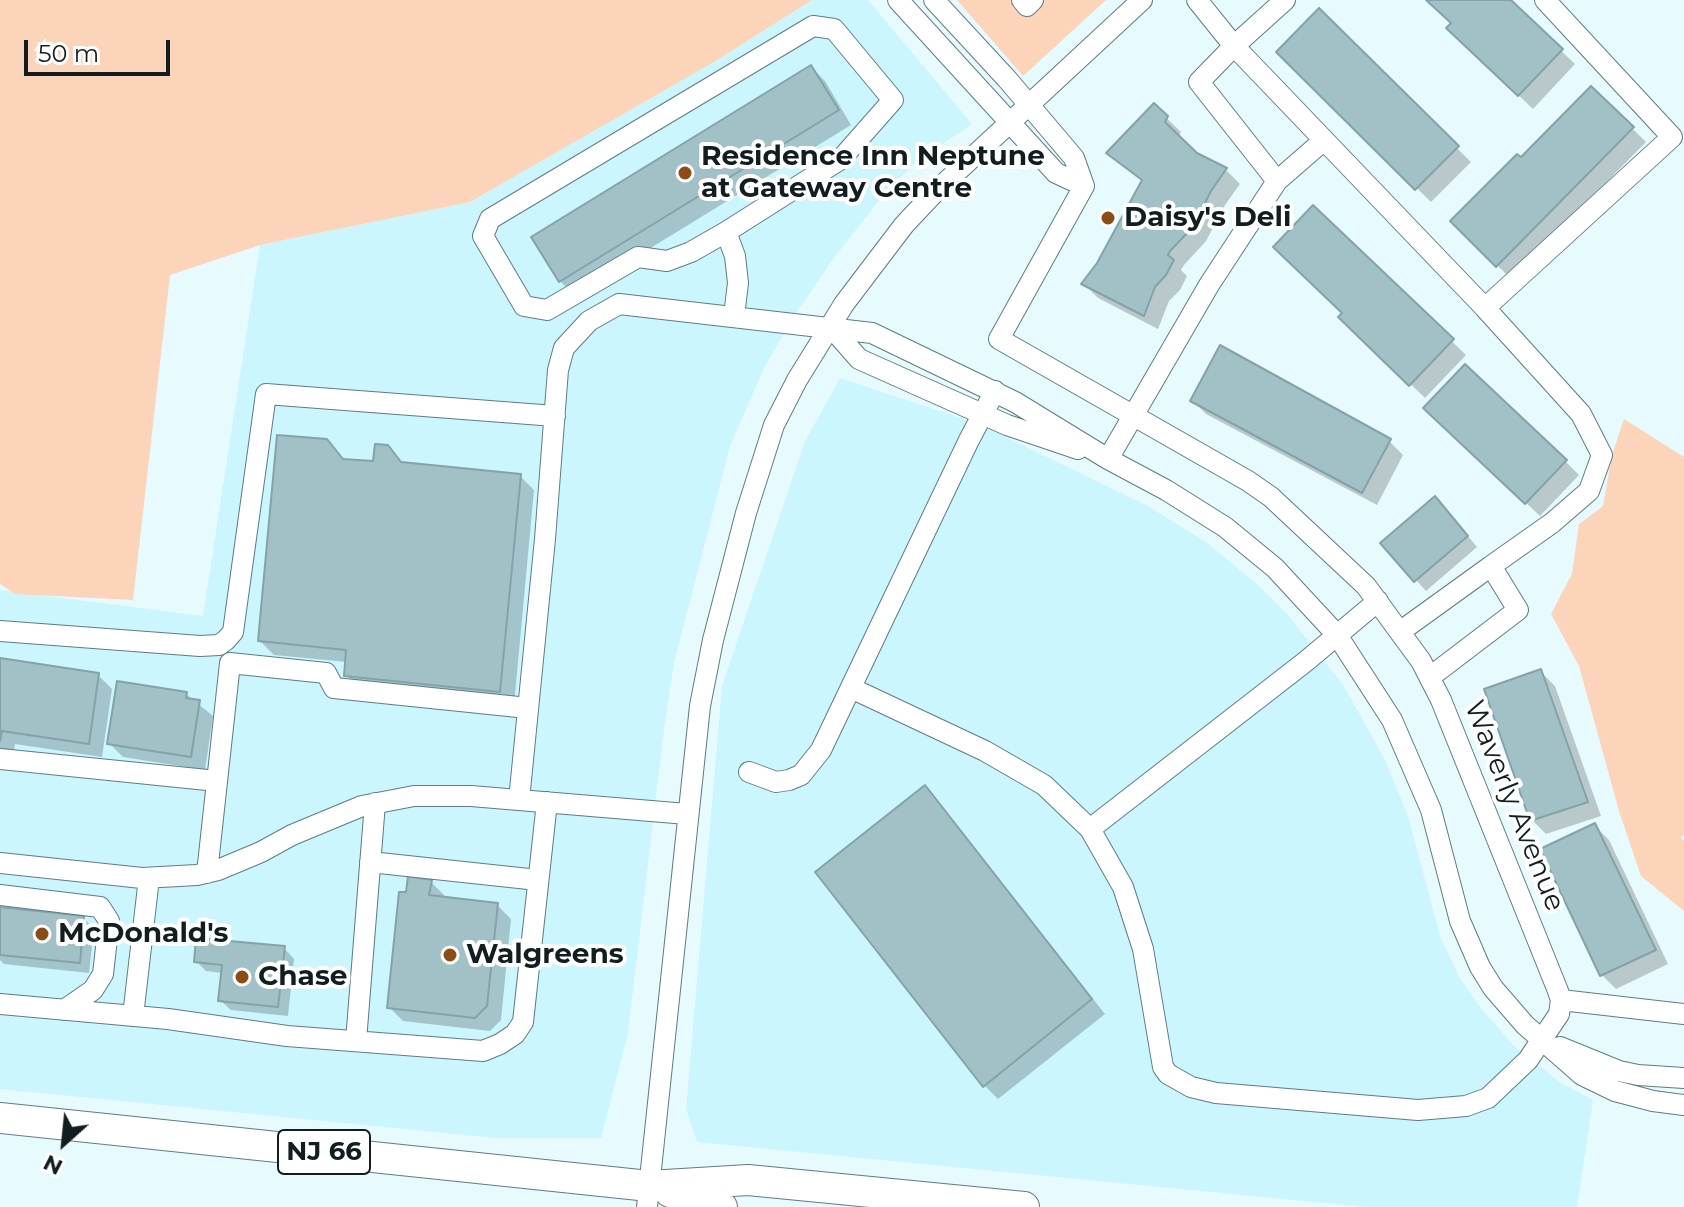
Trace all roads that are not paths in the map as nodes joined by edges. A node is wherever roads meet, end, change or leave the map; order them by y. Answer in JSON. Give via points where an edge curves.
{"nodes":[{"id":1,"x":898,"y":0,"type":"edge"},
{"id":2,"x":934,"y":0,"type":"edge"},
{"id":3,"x":1022,"y":0,"type":"edge"},
{"id":4,"x":1033,"y":0,"type":"edge"},
{"id":5,"x":1142,"y":0,"type":"edge"},
{"id":6,"x":1197,"y":0,"type":"edge"},
{"id":7,"x":1285,"y":0,"type":"edge"},
{"id":8,"x":1545,"y":0,"type":"edge"},
{"id":9,"x":1234,"y":46,"type":"junction"},
{"id":10,"x":1029,"y":104,"type":"junction"},
{"id":11,"x":1010,"y":122,"type":"junction"},
{"id":12,"x":1323,"y":141,"type":"junction"},
{"id":13,"x":1277,"y":181,"type":"junction"},
{"id":14,"x":1084,"y":186,"type":"junction"},
{"id":15,"x":726,"y":232,"type":"junction"},
{"id":16,"x":1485,"y":308,"type":"junction"},
{"id":17,"x":734,"y":316,"type":"junction"},
{"id":18,"x":830,"y":326,"type":"junction"},
{"id":19,"x":995,"y":391,"type":"junction"},
{"id":20,"x":983,"y":414,"type":"junction"},
{"id":21,"x":1132,"y":414,"type":"junction"},
{"id":22,"x":555,"y":416,"type":"junction"},
{"id":23,"x":1108,"y":459,"type":"junction"},
{"id":24,"x":1491,"y":566,"type":"junction"},
{"id":25,"x":1378,"y":601,"type":"junction"},
{"id":26,"x":0,"y":631,"type":"edge"},
{"id":27,"x":1401,"y":631,"type":"junction"},
{"id":28,"x":1337,"y":635,"type":"junction"},
{"id":29,"x":226,"y":640,"type":"junction"},
{"id":30,"x":230,"y":663,"type":"junction"},
{"id":31,"x":1430,"y":677,"type":"junction"},
{"id":32,"x":851,"y":688,"type":"junction"},
{"id":33,"x":528,"y":708,"type":"junction"},
{"id":34,"x":0,"y":759,"type":"edge"},
{"id":35,"x":749,"y":772,"type":"dead end"},
{"id":36,"x":217,"y":781,"type":"junction"},
{"id":37,"x":519,"y":800,"type":"junction"},
{"id":38,"x":547,"y":802,"type":"junction"},
{"id":39,"x":375,"y":803,"type":"junction"},
{"id":40,"x":687,"y":814,"type":"junction"},
{"id":41,"x":1090,"y":829,"type":"junction"},
{"id":42,"x":370,"y":862,"type":"junction"},
{"id":43,"x":0,"y":863,"type":"edge"},
{"id":44,"x":207,"y":873,"type":"junction"},
{"id":45,"x":149,"y":878,"type":"junction"},
{"id":46,"x":538,"y":880,"type":"junction"},
{"id":47,"x":0,"y":895,"type":"edge"},
{"id":48,"x":1561,"y":1000,"type":"junction"},
{"id":49,"x":0,"y":1004,"type":"edge"},
{"id":50,"x":64,"y":1010,"type":"junction"},
{"id":51,"x":1684,"y":1014,"type":"edge"},
{"id":52,"x":133,"y":1016,"type":"junction"},
{"id":53,"x":1542,"y":1039,"type":"junction"},
{"id":54,"x":356,"y":1041,"type":"junction"},
{"id":55,"x":1684,"y":1078,"type":"edge"},
{"id":56,"x":1684,"y":1105,"type":"edge"},
{"id":57,"x":0,"y":1118,"type":"edge"},
{"id":58,"x":648,"y":1196,"type":"edge"},
{"id":59,"x":722,"y":1207,"type":"edge"},
{"id":60,"x":1024,"y":1207,"type":"edge"}],
"edges":[{"from":1,"to":11,"type":"street"},
{"from":2,"to":10,"type":"street"},
{"from":3,"to":4,"type":"street","via":[[1027,6]]},
{"from":5,"to":10,"type":"street"},
{"from":6,"to":9,"type":"street"},
{"from":7,"to":9,"type":"street"},
{"from":8,"to":16,"type":"street","via":[[1672,137]]},
{"from":9,"to":12,"type":"street"},
{"from":9,"to":13,"type":"street","via":[[1199,82]]},
{"from":10,"to":11,"type":"street"},
{"from":10,"to":14,"type":"street","via":[[1074,158]]},
{"from":11,"to":14,"type":"street","via":[[1056,173]]},
{"from":11,"to":18,"type":"street","via":[[919,208]]},
{"from":12,"to":13,"type":"street"},
{"from":12,"to":16,"type":"street"},
{"from":13,"to":21,"type":"street"},
{"from":14,"to":21,"type":"street","name":"Waverly Avenue","via":[[999,339]]},
{"from":15,"to":15,"type":"street","via":[[841,159],[893,100],[834,29],[813,26],[490,219],[483,236],[524,306],[547,310],[638,257],[667,261]]},
{"from":15,"to":17,"type":"street","via":[[738,283]]},
{"from":16,"to":24,"type":"street","via":[[1581,414],[1602,455],[1589,491]]},
{"from":17,"to":18,"type":"street"},
{"from":17,"to":22,"type":"street","via":[[619,304],[589,321],[564,348]]},
{"from":18,"to":19,"type":"street","via":[[872,333]]},
{"from":18,"to":20,"type":"street","via":[[859,359]]},
{"from":18,"to":40,"type":"street","via":[[784,402],[755,480],[706,673]]},
{"from":19,"to":20,"type":"street"},
{"from":19,"to":23,"type":"street"},
{"from":20,"to":23,"type":"street"},
{"from":20,"to":32,"type":"street"},
{"from":21,"to":23,"type":"street"},
{"from":21,"to":25,"type":"street","name":"Waverly Avenue","via":[[1271,497]]},
{"from":22,"to":29,"type":"street","via":[[266,394],[233,632]]},
{"from":22,"to":33,"type":"street"},
{"from":23,"to":28,"type":"street","via":[[1194,506],[1250,546]]},
{"from":24,"to":27,"type":"street"},
{"from":24,"to":31,"type":"street","via":[[1518,610]]},
{"from":25,"to":27,"type":"street","name":"Waverly Avenue"},
{"from":25,"to":28,"type":"street"},
{"from":26,"to":29,"type":"street","via":[[200,646]]},
{"from":27,"to":31,"type":"street","name":"Waverly Avenue"},
{"from":28,"to":41,"type":"street"},
{"from":28,"to":53,"type":"street","via":[[1392,720],[1420,780],[1475,956],[1501,997]]},
{"from":29,"to":30,"type":"street"},
{"from":30,"to":33,"type":"street","via":[[326,673],[334,688]]},
{"from":30,"to":36,"type":"street"},
{"from":31,"to":48,"type":"street","name":"Waverly Avenue"},
{"from":32,"to":35,"type":"street","via":[[821,750],[801,775],[776,782]]},
{"from":32,"to":41,"type":"street","via":[[1044,785]]},
{"from":33,"to":37,"type":"street"},
{"from":34,"to":36,"type":"street"},
{"from":36,"to":44,"type":"street"},
{"from":37,"to":38,"type":"street"},
{"from":37,"to":39,"type":"street","via":[[414,796]]},
{"from":38,"to":40,"type":"street"},
{"from":38,"to":46,"type":"street"},
{"from":39,"to":42,"type":"street"},
{"from":39,"to":44,"type":"street"},
{"from":40,"to":58,"type":"street"},
{"from":41,"to":53,"type":"street","via":[[1123,887],[1143,949],[1163,1067],[1183,1083],[1216,1093],[1443,1109],[1488,1098]]},
{"from":42,"to":46,"type":"street"},
{"from":42,"to":54,"type":"street"},
{"from":43,"to":45,"type":"street"},
{"from":44,"to":45,"type":"street"},
{"from":45,"to":52,"type":"street"},
{"from":46,"to":54,"type":"street","via":[[523,1022],[515,1034],[483,1051]]},
{"from":47,"to":50,"type":"street","via":[[100,907],[109,921],[103,974],[93,990]]},
{"from":48,"to":51,"type":"street"},
{"from":48,"to":53,"type":"street","via":[[1559,1014]]},
{"from":49,"to":50,"type":"street"},
{"from":50,"to":52,"type":"street"},
{"from":52,"to":54,"type":"street"},
{"from":53,"to":55,"type":"street","via":[[1619,1071]]},
{"from":53,"to":56,"type":"street","via":[[1598,1084]]},
{"from":57,"to":58,"type":"highway","number":"NJ 66"},
{"from":58,"to":59,"type":"highway","number":"NJ 66"},
{"from":58,"to":60,"type":"highway","number":"NJ 66","via":[[748,1180]]}]}
